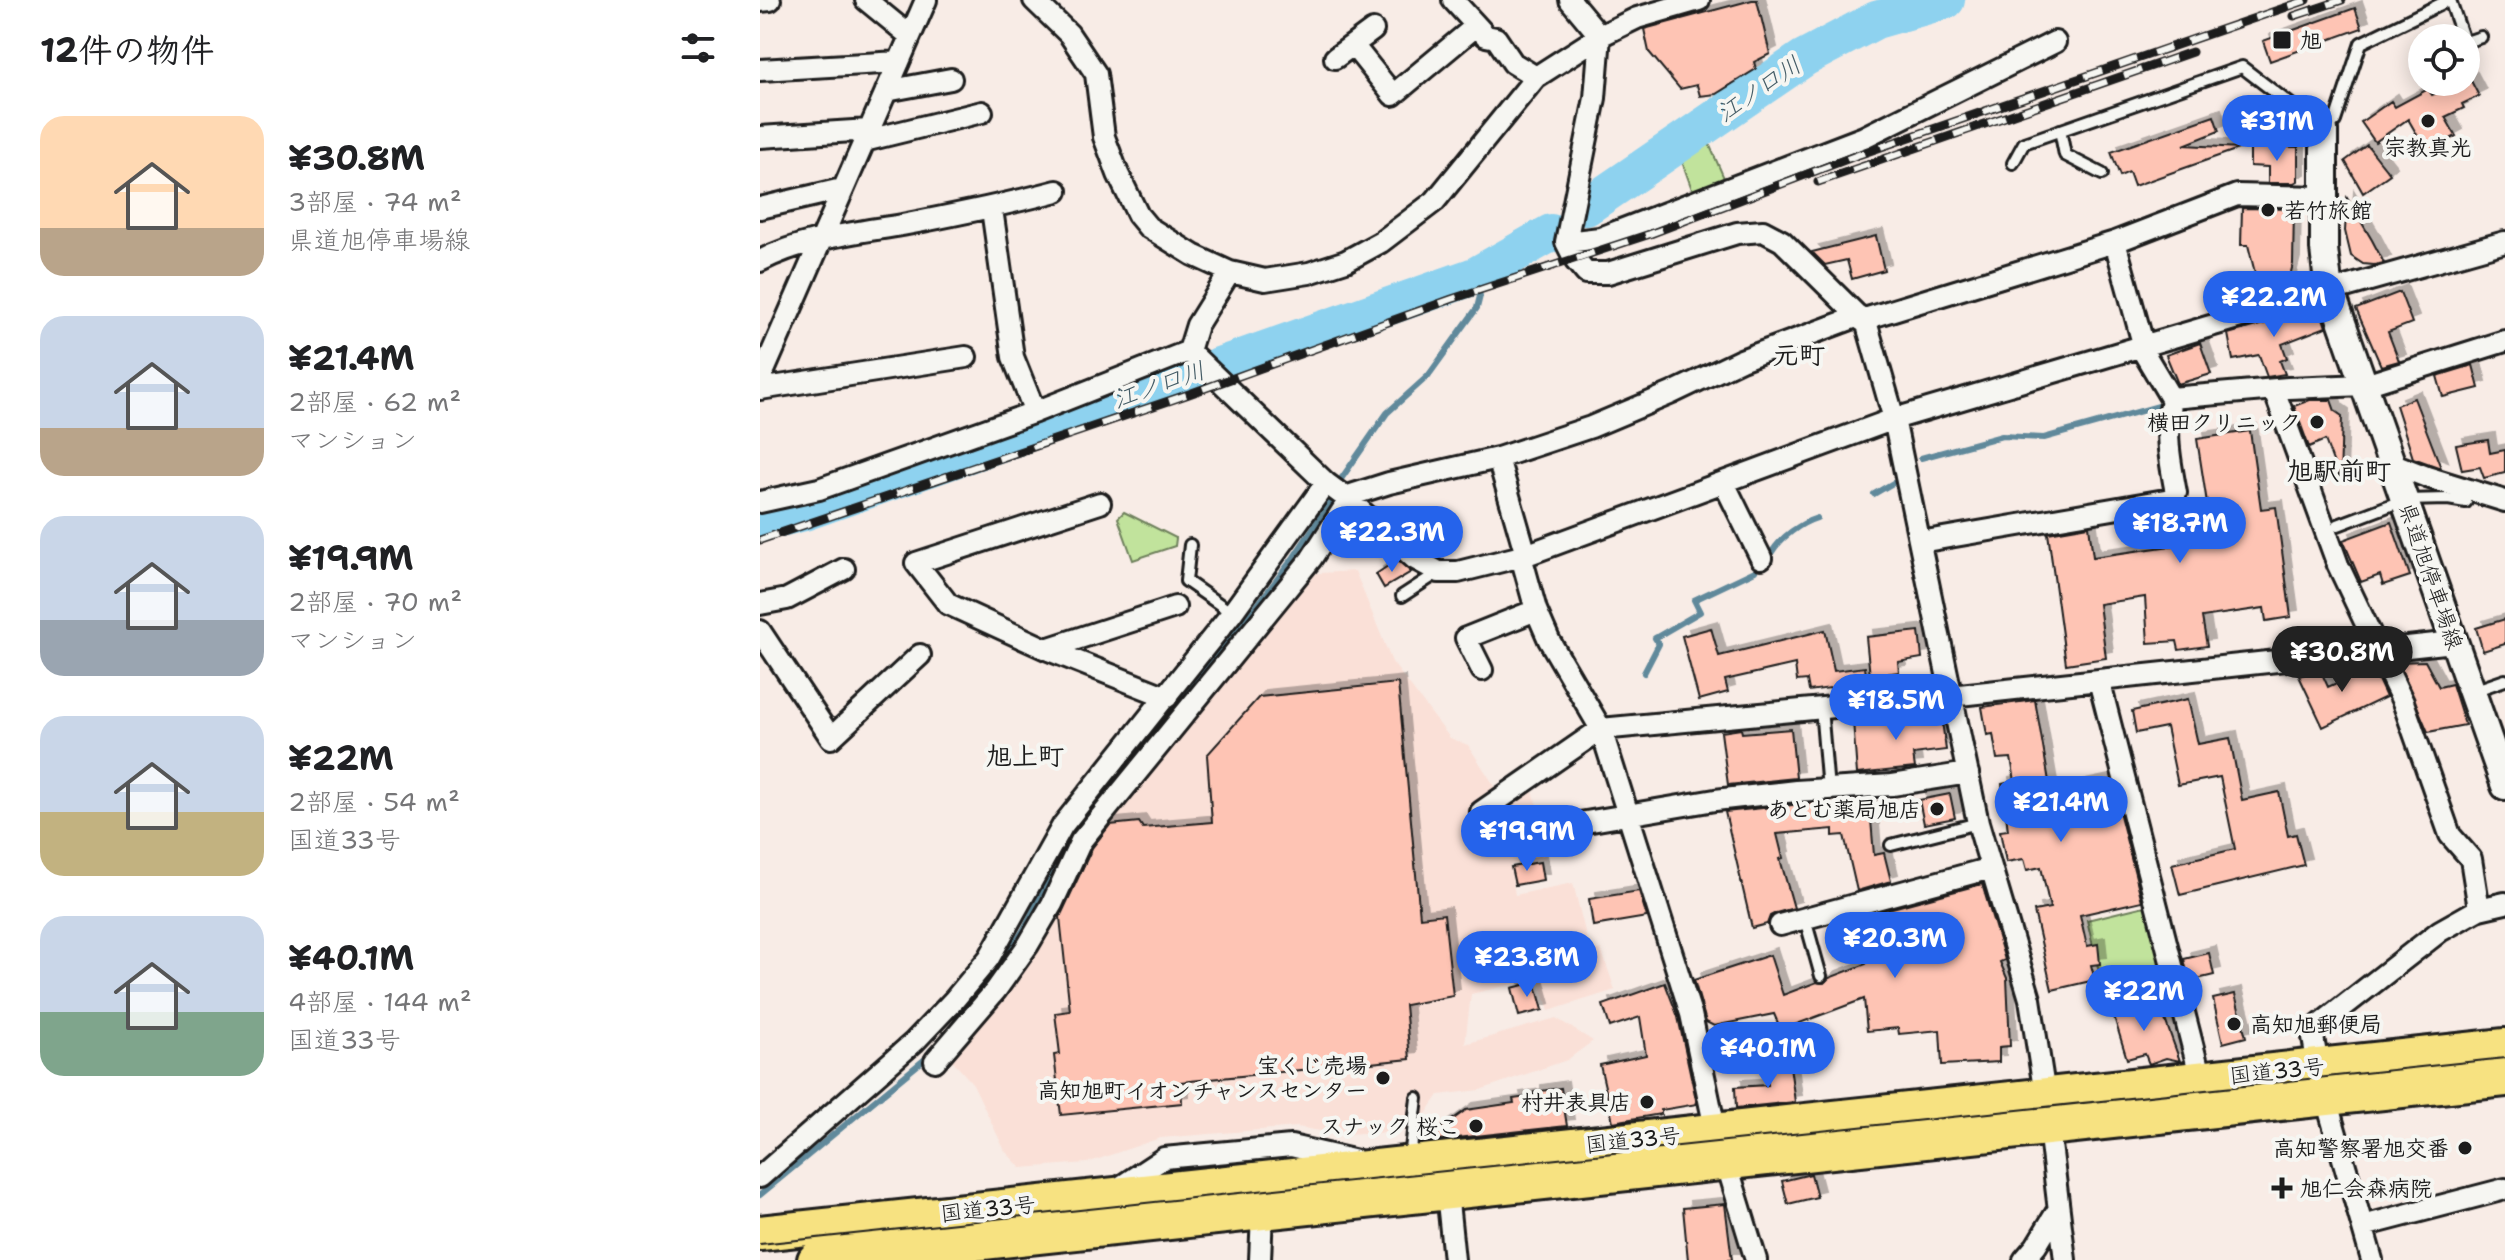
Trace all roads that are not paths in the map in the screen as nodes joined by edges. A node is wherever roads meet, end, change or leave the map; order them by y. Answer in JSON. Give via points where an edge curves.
{"nodes":[{"id":1,"x":770,"y":0,"type":"edge"},
{"id":2,"x":866,"y":0,"type":"edge"},
{"id":3,"x":926,"y":0,"type":"edge"},
{"id":4,"x":1034,"y":0,"type":"edge"},
{"id":5,"x":1453,"y":0,"type":"edge"},
{"id":6,"x":1570,"y":0,"type":"edge"},
{"id":7,"x":1699,"y":0,"type":"edge"},
{"id":8,"x":2449,"y":0,"type":"edge"},
{"id":9,"x":760,"y":1,"type":"edge"},
{"id":10,"x":2459,"y":24,"type":"edge"},
{"id":11,"x":1476,"y":26,"type":"junction"},
{"id":12,"x":1373,"y":30,"type":"dead end"},
{"id":13,"x":910,"y":36,"type":"junction"},
{"id":14,"x":1600,"y":36,"type":"junction"},
{"id":15,"x":2055,"y":42,"type":"dead end"},
{"id":16,"x":1353,"y":45,"type":"junction"},
{"id":17,"x":1335,"y":58,"type":"dead end"},
{"id":18,"x":899,"y":62,"type":"junction"},
{"id":19,"x":760,"y":70,"type":"edge"},
{"id":20,"x":1536,"y":77,"type":"junction"},
{"id":21,"x":951,"y":79,"type":"dead end"},
{"id":22,"x":886,"y":91,"type":"junction"},
{"id":23,"x":982,"y":112,"type":"dead end"},
{"id":24,"x":2060,"y":130,"type":"junction"},
{"id":25,"x":2324,"y":130,"type":"junction"},
{"id":26,"x":866,"y":135,"type":"junction"},
{"id":27,"x":760,"y":137,"type":"edge"},
{"id":28,"x":2013,"y":163,"type":"dead end"},
{"id":29,"x":2102,"y":174,"type":"dead end"},
{"id":30,"x":842,"y":189,"type":"junction"},
{"id":31,"x":1057,"y":191,"type":"dead end"},
{"id":32,"x":2323,"y":197,"type":"junction"},
{"id":33,"x":760,"y":208,"type":"edge"},
{"id":34,"x":992,"y":209,"type":"junction"},
{"id":35,"x":819,"y":239,"type":"junction"},
{"id":36,"x":1566,"y":242,"type":"junction"},
{"id":37,"x":2115,"y":242,"type":"junction"},
{"id":38,"x":2505,"y":242,"type":"edge"},
{"id":39,"x":760,"y":261,"type":"edge"},
{"id":40,"x":1230,"y":272,"type":"junction"},
{"id":41,"x":2331,"y":292,"type":"junction"},
{"id":42,"x":1860,"y":318,"type":"junction"},
{"id":43,"x":2505,"y":341,"type":"edge"},
{"id":44,"x":2143,"y":347,"type":"junction"},
{"id":45,"x":1193,"y":354,"type":"junction"},
{"id":46,"x":966,"y":357,"type":"dead end"},
{"id":47,"x":760,"y":380,"type":"edge"},
{"id":48,"x":2365,"y":385,"type":"junction"},
{"id":49,"x":760,"y":389,"type":"edge"},
{"id":50,"x":2274,"y":390,"type":"junction"},
{"id":51,"x":2171,"y":398,"type":"junction"},
{"id":52,"x":1035,"y":412,"type":"junction"},
{"id":53,"x":1894,"y":419,"type":"junction"},
{"id":54,"x":1498,"y":458,"type":"junction"},
{"id":55,"x":1724,"y":483,"type":"junction"},
{"id":56,"x":2419,"y":491,"type":"junction"},
{"id":57,"x":1338,"y":492,"type":"junction"},
{"id":58,"x":2450,"y":493,"type":"junction"},
{"id":59,"x":760,"y":502,"type":"edge"},
{"id":60,"x":2466,"y":502,"type":"dead end"},
{"id":61,"x":1100,"y":503,"type":"dead end"},
{"id":62,"x":2498,"y":503,"type":"edge"},
{"id":63,"x":2338,"y":525,"type":"dead end"},
{"id":64,"x":1920,"y":542,"type":"junction"},
{"id":65,"x":1190,"y":545,"type":"dead end"},
{"id":66,"x":1524,"y":556,"type":"junction"},
{"id":67,"x":1761,"y":558,"type":"dead end"},
{"id":68,"x":844,"y":569,"type":"dead end"},
{"id":69,"x":1439,"y":572,"type":"junction"},
{"id":70,"x":1402,"y":596,"type":"dead end"},
{"id":71,"x":760,"y":604,"type":"edge"},
{"id":72,"x":1175,"y":607,"type":"dead end"},
{"id":73,"x":1536,"y":610,"type":"junction"},
{"id":74,"x":1232,"y":613,"type":"junction"},
{"id":75,"x":760,"y":631,"type":"edge"},
{"id":76,"x":2454,"y":642,"type":"junction"},
{"id":77,"x":1046,"y":649,"type":"junction"},
{"id":78,"x":2380,"y":651,"type":"junction"},
{"id":79,"x":920,"y":655,"type":"dead end"},
{"id":80,"x":1482,"y":670,"type":"dead end"},
{"id":81,"x":2099,"y":680,"type":"junction"},
{"id":82,"x":2505,"y":680,"type":"edge"},
{"id":83,"x":2472,"y":691,"type":"junction"},
{"id":84,"x":1950,"y":696,"type":"junction"},
{"id":85,"x":1167,"y":697,"type":"junction"},
{"id":86,"x":1821,"y":708,"type":"junction"},
{"id":87,"x":1601,"y":729,"type":"junction"},
{"id":88,"x":1968,"y":773,"type":"junction"},
{"id":89,"x":1827,"y":778,"type":"dead end"},
{"id":90,"x":2505,"y":786,"type":"edge"},
{"id":91,"x":1481,"y":812,"type":"dead end"},
{"id":92,"x":1629,"y":813,"type":"junction"},
{"id":93,"x":1978,"y":823,"type":"junction"},
{"id":94,"x":1568,"y":825,"type":"dead end"},
{"id":95,"x":1891,"y":845,"type":"dead end"},
{"id":96,"x":1991,"y":868,"type":"junction"},
{"id":97,"x":2505,"y":903,"type":"edge"},
{"id":98,"x":2479,"y":909,"type":"junction"},
{"id":99,"x":1030,"y":915,"type":"junction"},
{"id":100,"x":1805,"y":919,"type":"junction"},
{"id":101,"x":1780,"y":925,"type":"dead end"},
{"id":102,"x":1821,"y":976,"type":"dead end"},
{"id":103,"x":2505,"y":1046,"type":"edge"},
{"id":104,"x":925,"y":1053,"type":"junction"},
{"id":105,"x":2201,"y":1078,"type":"junction"},
{"id":106,"x":2505,"y":1079,"type":"edge"},
{"id":107,"x":2322,"y":1083,"type":"junction"},
{"id":108,"x":1417,"y":1098,"type":"dead end"},
{"id":109,"x":2047,"y":1111,"type":"junction"},
{"id":110,"x":2209,"y":1111,"type":"junction"},
{"id":111,"x":1721,"y":1146,"type":"junction"},
{"id":112,"x":760,"y":1177,"type":"edge"},
{"id":113,"x":1403,"y":1177,"type":"junction"},
{"id":114,"x":2505,"y":1189,"type":"edge"},
{"id":115,"x":1447,"y":1192,"type":"junction"},
{"id":116,"x":2058,"y":1210,"type":"junction"},
{"id":117,"x":1262,"y":1213,"type":"junction"},
{"id":118,"x":2363,"y":1226,"type":"junction"},
{"id":119,"x":760,"y":1233,"type":"edge"},
{"id":120,"x":815,"y":1260,"type":"edge"},
{"id":121,"x":1260,"y":1260,"type":"edge"},
{"id":122,"x":1454,"y":1260,"type":"edge"},
{"id":123,"x":1756,"y":1260,"type":"edge"},
{"id":124,"x":2024,"y":1260,"type":"edge"},
{"id":125,"x":2065,"y":1260,"type":"edge"},
{"id":126,"x":2372,"y":1260,"type":"edge"}],
"edges":[{"from":1,"to":9,"type":"street"},
{"from":2,"to":13,"type":"street"},
{"from":3,"to":13,"type":"street"},
{"from":4,"to":40,"type":"street","via":[[1069,34],[1096,74],[1104,137],[1138,215],[1193,255]]},
{"from":5,"to":11,"type":"street"},
{"from":6,"to":14,"type":"street"},
{"from":7,"to":14,"type":"street","via":[[1637,18]]},
{"from":8,"to":10,"type":"lane"},
{"from":8,"to":25,"type":"lane","via":[[2361,43],[2335,121]]},
{"from":11,"to":16,"type":"street","via":[[1393,95]]},
{"from":11,"to":20,"type":"street","via":[[1496,38],[1513,63]]},
{"from":12,"to":16,"type":"street"},
{"from":13,"to":18,"type":"street"},
{"from":14,"to":20,"type":"street"},
{"from":14,"to":36,"type":"street","via":[[1595,98]]},
{"from":15,"to":36,"type":"street","via":[[1864,137],[1600,238]]},
{"from":16,"to":17,"type":"street"},
{"from":18,"to":19,"type":"street"},
{"from":18,"to":22,"type":"street"},
{"from":20,"to":40,"type":"street","via":[[1435,201],[1381,242],[1309,273],[1265,280]]},
{"from":21,"to":22,"type":"street"},
{"from":22,"to":26,"type":"street"},
{"from":23,"to":26,"type":"street"},
{"from":24,"to":25,"type":"lane","via":[[2242,67]]},
{"from":24,"to":28,"type":"lane","via":[[2024,143]]},
{"from":24,"to":29,"type":"lane","via":[[2065,155]]},
{"from":25,"to":32,"type":"main road","name":"県道旭停車場線"},
{"from":26,"to":27,"type":"street"},
{"from":26,"to":30,"type":"street"},
{"from":30,"to":33,"type":"street"},
{"from":30,"to":35,"type":"street"},
{"from":31,"to":34,"type":"street"},
{"from":32,"to":37,"type":"street","via":[[2237,195]]},
{"from":32,"to":41,"type":"main road","name":"県道旭停車場線"},
{"from":34,"to":35,"type":"street"},
{"from":34,"to":52,"type":"street","via":[[1013,357]]},
{"from":35,"to":39,"type":"street"},
{"from":35,"to":47,"type":"street"},
{"from":36,"to":42,"type":"street","via":[[1586,273],[1608,273],[1737,233],[1763,231],[1782,241]]},
{"from":37,"to":42,"type":"street"},
{"from":37,"to":44,"type":"street"},
{"from":38,"to":41,"type":"street"},
{"from":40,"to":45,"type":"street","via":[[1197,325]]},
{"from":41,"to":44,"type":"street"},
{"from":41,"to":48,"type":"main road","name":"県道旭停車場線"},
{"from":42,"to":53,"type":"street","via":[[1867,325]]},
{"from":42,"to":54,"type":"street","via":[[1741,360],[1591,427]]},
{"from":43,"to":48,"type":"street"},
{"from":44,"to":51,"type":"street"},
{"from":44,"to":53,"type":"street"},
{"from":45,"to":52,"type":"street"},
{"from":45,"to":57,"type":"street"},
{"from":46,"to":49,"type":"street"},
{"from":48,"to":50,"type":"street"},
{"from":48,"to":56,"type":"main road","name":"県道旭停車場線","via":[[2391,463]]},
{"from":50,"to":51,"type":"street"},
{"from":50,"to":78,"type":"street","via":[[2338,565]]},
{"from":51,"to":64,"type":"street","via":[[2167,441],[2176,493],[2171,499]]},
{"from":52,"to":59,"type":"street","via":[[819,489]]},
{"from":53,"to":55,"type":"street"},
{"from":53,"to":64,"type":"street"},
{"from":54,"to":57,"type":"street"},
{"from":54,"to":66,"type":"street"},
{"from":55,"to":66,"type":"street"},
{"from":55,"to":67,"type":"street"},
{"from":56,"to":58,"type":"street"},
{"from":56,"to":63,"type":"lane"},
{"from":56,"to":76,"type":"main road","name":"県道旭停車場線"},
{"from":57,"to":69,"type":"street","via":[[1415,559]]},
{"from":57,"to":74,"type":"street"},
{"from":57,"to":99,"type":"street","via":[[1311,559],[1081,841]]},
{"from":58,"to":60,"type":"lane"},
{"from":58,"to":62,"type":"street"},
{"from":61,"to":77,"type":"street","via":[[916,563],[948,604]]},
{"from":64,"to":84,"type":"street"},
{"from":65,"to":74,"type":"lane","via":[[1186,581]]},
{"from":66,"to":69,"type":"street"},
{"from":66,"to":73,"type":"street"},
{"from":68,"to":71,"type":"street","via":[[787,599]]},
{"from":69,"to":70,"type":"lane"},
{"from":72,"to":77,"type":"street"},
{"from":73,"to":80,"type":"street","via":[[1466,638]]},
{"from":73,"to":87,"type":"street"},
{"from":74,"to":85,"type":"street"},
{"from":75,"to":79,"type":"street","via":[[831,738]]},
{"from":76,"to":78,"type":"street"},
{"from":76,"to":83,"type":"main road","name":"県道旭停車場線"},
{"from":77,"to":85,"type":"street"},
{"from":78,"to":81,"type":"street"},
{"from":78,"to":98,"type":"street","via":[[2450,835],[2471,859]]},
{"from":81,"to":84,"type":"street"},
{"from":81,"to":105,"type":"street"},
{"from":82,"to":83,"type":"lane"},
{"from":83,"to":90,"type":"main road","name":"県道旭停車場線"},
{"from":84,"to":86,"type":"street"},
{"from":84,"to":88,"type":"street"},
{"from":85,"to":99,"type":"street","via":[[1063,825]]},
{"from":86,"to":87,"type":"street"},
{"from":86,"to":89,"type":"lane"},
{"from":87,"to":91,"type":"street"},
{"from":87,"to":92,"type":"street"},
{"from":88,"to":92,"type":"street"},
{"from":88,"to":93,"type":"street"},
{"from":92,"to":94,"type":"street"},
{"from":92,"to":111,"type":"street","via":[[1691,1014]]},
{"from":93,"to":95,"type":"lane"},
{"from":93,"to":96,"type":"street"},
{"from":96,"to":100,"type":"street"},
{"from":96,"to":109,"type":"street","via":[[2030,999]]},
{"from":97,"to":98,"type":"street"},
{"from":98,"to":107,"type":"street","via":[[2440,931],[2312,1031]]},
{"from":99,"to":104,"type":"street","via":[[954,1000]]},
{"from":99,"to":104,"type":"street","via":[[996,990]]},
{"from":100,"to":101,"type":"street"},
{"from":100,"to":102,"type":"lane"},
{"from":103,"to":107,"type":"highway","name":"国道33号"},
{"from":104,"to":112,"type":"street"},
{"from":105,"to":107,"type":"highway","name":"国道33号"},
{"from":105,"to":109,"type":"highway","name":"国道33号"},
{"from":105,"to":110,"type":"street"},
{"from":106,"to":107,"type":"highway","name":"国道33号"},
{"from":107,"to":110,"type":"highway","name":"国道33号"},
{"from":107,"to":118,"type":"street"},
{"from":108,"to":113,"type":"lane"},
{"from":109,"to":110,"type":"highway","name":"国道33号"},
{"from":109,"to":111,"type":"highway","name":"国道33号"},
{"from":109,"to":116,"type":"street"},
{"from":111,"to":113,"type":"highway","name":"国道33号"},
{"from":111,"to":115,"type":"highway","name":"国道33号"},
{"from":111,"to":123,"type":"street"},
{"from":113,"to":115,"type":"highway","name":"国道33号"},
{"from":113,"to":117,"type":"highway","name":"国道33号"},
{"from":113,"to":119,"type":"highway","name":"国道33号","via":[[1107,1196]]},
{"from":114,"to":118,"type":"street"},
{"from":115,"to":122,"type":"street"},
{"from":116,"to":124,"type":"street"},
{"from":116,"to":125,"type":"street"},
{"from":117,"to":120,"type":"highway","name":"国道33号"},
{"from":117,"to":121,"type":"street"},
{"from":118,"to":126,"type":"street"}]}
